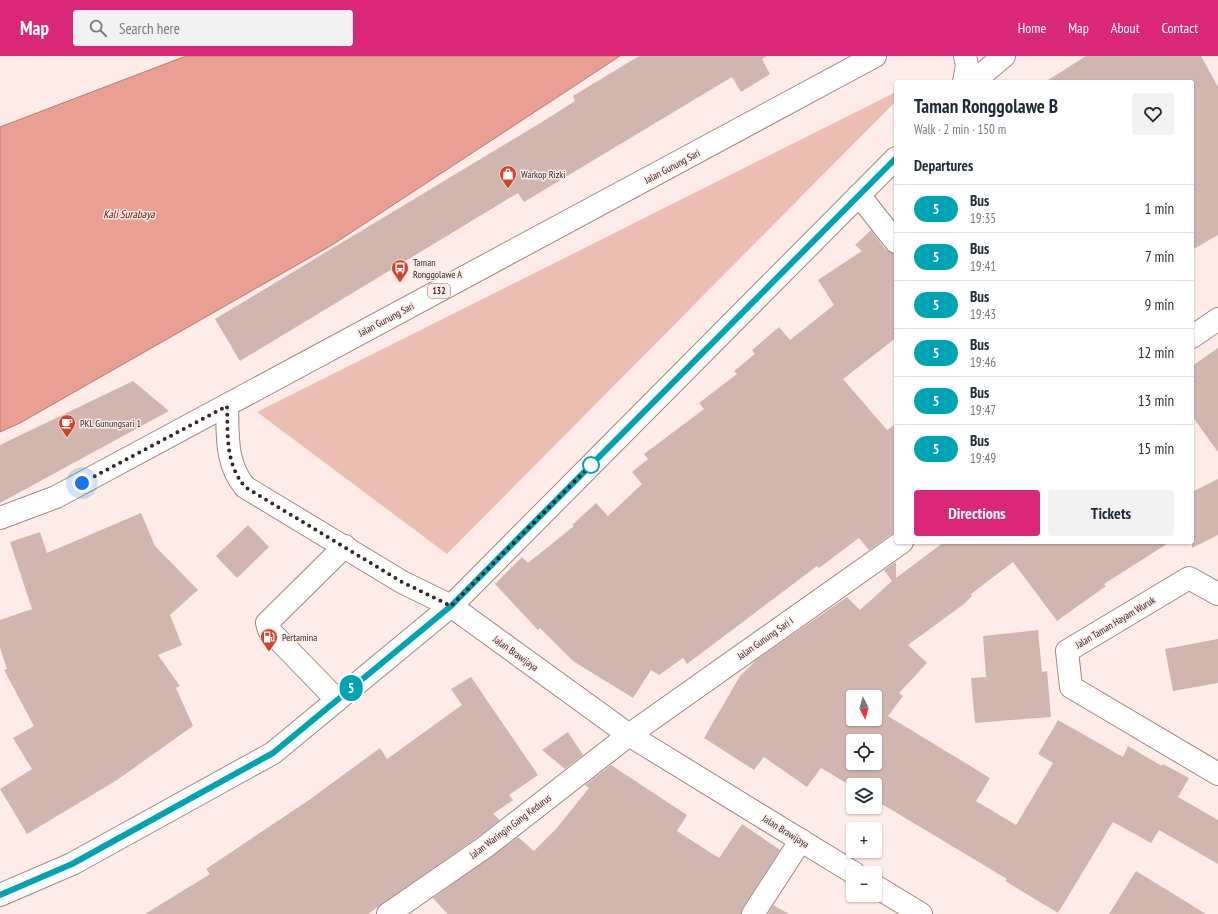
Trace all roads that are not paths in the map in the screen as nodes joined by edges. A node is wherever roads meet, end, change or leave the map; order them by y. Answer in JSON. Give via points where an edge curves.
{"nodes":[{"id":1,"x":875,"y":56,"type":"edge"},
{"id":2,"x":965,"y":56,"type":"edge"},
{"id":3,"x":1004,"y":56,"type":"edge"},
{"id":4,"x":964,"y":80,"type":"edge"},
{"id":5,"x":975,"y":80,"type":"edge"},
{"id":6,"x":894,"y":160,"type":"edge"},
{"id":7,"x":860,"y":195,"type":"junction"},
{"id":8,"x":894,"y":239,"type":"edge"},
{"id":9,"x":1218,"y":319,"type":"edge"},
{"id":10,"x":1194,"y":336,"type":"edge"},
{"id":11,"x":227,"y":406,"type":"junction"},
{"id":12,"x":0,"y":518,"type":"edge"},
{"id":13,"x":899,"y":544,"type":"edge"},
{"id":14,"x":345,"y":546,"type":"junction"},
{"id":15,"x":1218,"y":594,"type":"edge"},
{"id":16,"x":451,"y":606,"type":"junction"},
{"id":17,"x":337,"y":700,"type":"junction"},
{"id":18,"x":629,"y":735,"type":"junction"},
{"id":19,"x":1218,"y":774,"type":"edge"},
{"id":20,"x":801,"y":840,"type":"junction"},
{"id":21,"x":846,"y":868,"type":"edge"},
{"id":22,"x":882,"y":890,"type":"edge"},
{"id":23,"x":0,"y":895,"type":"edge"},
{"id":24,"x":388,"y":914,"type":"edge"},
{"id":25,"x":753,"y":914,"type":"edge"},
{"id":26,"x":921,"y":914,"type":"edge"}],
"edges":[{"from":1,"to":11,"type":"main road","name":"Jalan Gunung Sari","number":"132"},
{"from":2,"to":4,"type":"main road","via":[[967,65]]},
{"from":3,"to":5,"type":"main road"},
{"from":6,"to":7,"type":"main road"},
{"from":7,"to":8,"type":"main road"},
{"from":7,"to":16,"type":"main road"},
{"from":9,"to":10,"type":"main road"},
{"from":11,"to":12,"type":"main road","name":"Jalan Gunung Sari","number":"132","via":[[56,497]]},
{"from":11,"to":14,"type":"main road","name":"Jalan Brawijaya","via":[[231,463],[245,487]]},
{"from":13,"to":18,"type":"main road","name":"Jalan Gunung Sari I"},
{"from":14,"to":16,"type":"main road","name":"Jalan Brawijaya","via":[[402,582]]},
{"from":14,"to":17,"type":"main road","via":[[267,623],[269,630]]},
{"from":15,"to":19,"type":"main road","name":"Jalan Taman Hayam Wuruk","via":[[1189,578],[1067,651],[1071,687]]},
{"from":16,"to":17,"type":"main road"},
{"from":16,"to":18,"type":"main road","name":"Jalan Brawijaya"},
{"from":17,"to":23,"type":"main road","via":[[273,753],[72,864]]},
{"from":18,"to":20,"type":"main road","name":"Jalan Brawijaya"},
{"from":18,"to":24,"type":"main road","name":"Jalan Waringin Gang Kedurus","via":[[485,847]]},
{"from":20,"to":21,"type":"main road","name":"Jalan Brawijaya"},
{"from":20,"to":25,"type":"main road"},
{"from":22,"to":26,"type":"main road"}]}
